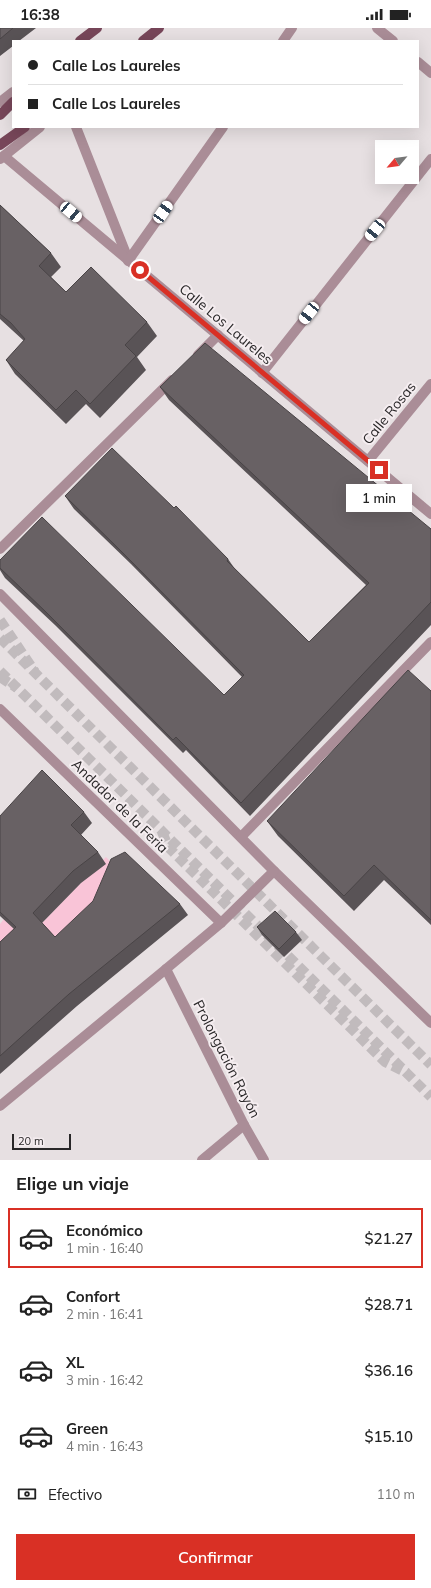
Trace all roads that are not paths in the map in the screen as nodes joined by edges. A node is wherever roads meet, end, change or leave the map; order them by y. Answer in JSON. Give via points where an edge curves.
{"nodes":[{"id":1,"x":97,"y":28,"type":"edge"},
{"id":2,"x":160,"y":28,"type":"edge"},
{"id":3,"x":292,"y":28,"type":"edge"},
{"id":4,"x":377,"y":28,"type":"edge"},
{"id":5,"x":81,"y":40,"type":"edge"},
{"id":6,"x":144,"y":40,"type":"edge"},
{"id":7,"x":284,"y":40,"type":"edge"},
{"id":8,"x":392,"y":40,"type":"edge"},
{"id":9,"x":419,"y":63,"type":"edge"},
{"id":10,"x":431,"y":72,"type":"edge"},
{"id":11,"x":12,"y":93,"type":"edge"},
{"id":12,"x":0,"y":102,"type":"edge"},
{"id":13,"x":12,"y":103,"type":"edge"},
{"id":14,"x":0,"y":115,"type":"edge"},
{"id":15,"x":24,"y":128,"type":"edge"},
{"id":16,"x":39,"y":128,"type":"edge"},
{"id":17,"x":76,"y":128,"type":"edge"},
{"id":18,"x":222,"y":128,"type":"edge"},
{"id":19,"x":0,"y":145,"type":"edge"},
{"id":20,"x":2,"y":158,"type":"edge"},
{"id":21,"x":431,"y":159,"type":"edge"},
{"id":22,"x":128,"y":261,"type":"junction"},
{"id":23,"x":218,"y":335,"type":"junction"},
{"id":24,"x":190,"y":363,"type":"edge"},
{"id":25,"x":262,"y":373,"type":"junction"},
{"id":26,"x":179,"y":374,"type":"edge"},
{"id":27,"x":431,"y":384,"type":"edge"},
{"id":28,"x":368,"y":461,"type":"junction"},
{"id":29,"x":431,"y":514,"type":"edge"},
{"id":30,"x":0,"y":549,"type":"edge"},
{"id":31,"x":0,"y":594,"type":"edge"},
{"id":32,"x":431,"y":642,"type":"edge"},
{"id":33,"x":0,"y":709,"type":"edge"},
{"id":34,"x":241,"y":837,"type":"junction"},
{"id":35,"x":274,"y":871,"type":"junction"},
{"id":36,"x":220,"y":923,"type":"junction"},
{"id":37,"x":166,"y":969,"type":"junction"},
{"id":38,"x":431,"y":1023,"type":"edge"},
{"id":39,"x":0,"y":1106,"type":"edge"},
{"id":40,"x":244,"y":1125,"type":"junction"},
{"id":41,"x":202,"y":1160,"type":"edge"},
{"id":42,"x":264,"y":1160,"type":"edge"}],
"edges":[{"from":1,"to":5,"type":"main road"},
{"from":2,"to":6,"type":"main road"},
{"from":3,"to":7,"type":"street"},
{"from":4,"to":8,"type":"street"},
{"from":9,"to":10,"type":"street"},
{"from":11,"to":12,"type":"street"},
{"from":13,"to":14,"type":"main road"},
{"from":15,"to":19,"type":"main road"},
{"from":16,"to":20,"type":"street"},
{"from":17,"to":22,"type":"street"},
{"from":18,"to":22,"type":"street"},
{"from":20,"to":22,"type":"street","name":"Calle Los Laureles"},
{"from":21,"to":25,"type":"street"},
{"from":22,"to":23,"type":"street","name":"Calle Los Laureles"},
{"from":23,"to":24,"type":"street"},
{"from":23,"to":25,"type":"street","name":"Calle Los Laureles"},
{"from":25,"to":28,"type":"street","name":"Calle Los Laureles"},
{"from":26,"to":30,"type":"street"},
{"from":27,"to":28,"type":"street","name":"Calle Rosas"},
{"from":28,"to":29,"type":"street","name":"Calle Los Laureles"},
{"from":31,"to":34,"type":"street"},
{"from":32,"to":34,"type":"street"},
{"from":33,"to":36,"type":"street","name":"Andador de la Feria"},
{"from":34,"to":35,"type":"street"},
{"from":35,"to":36,"type":"street"},
{"from":35,"to":38,"type":"street"},
{"from":36,"to":37,"type":"street"},
{"from":37,"to":39,"type":"street"},
{"from":37,"to":40,"type":"street","name":"Prolongación Rayón"},
{"from":40,"to":41,"type":"street"},
{"from":40,"to":42,"type":"street","name":"Prolongación Rayón"}]}
